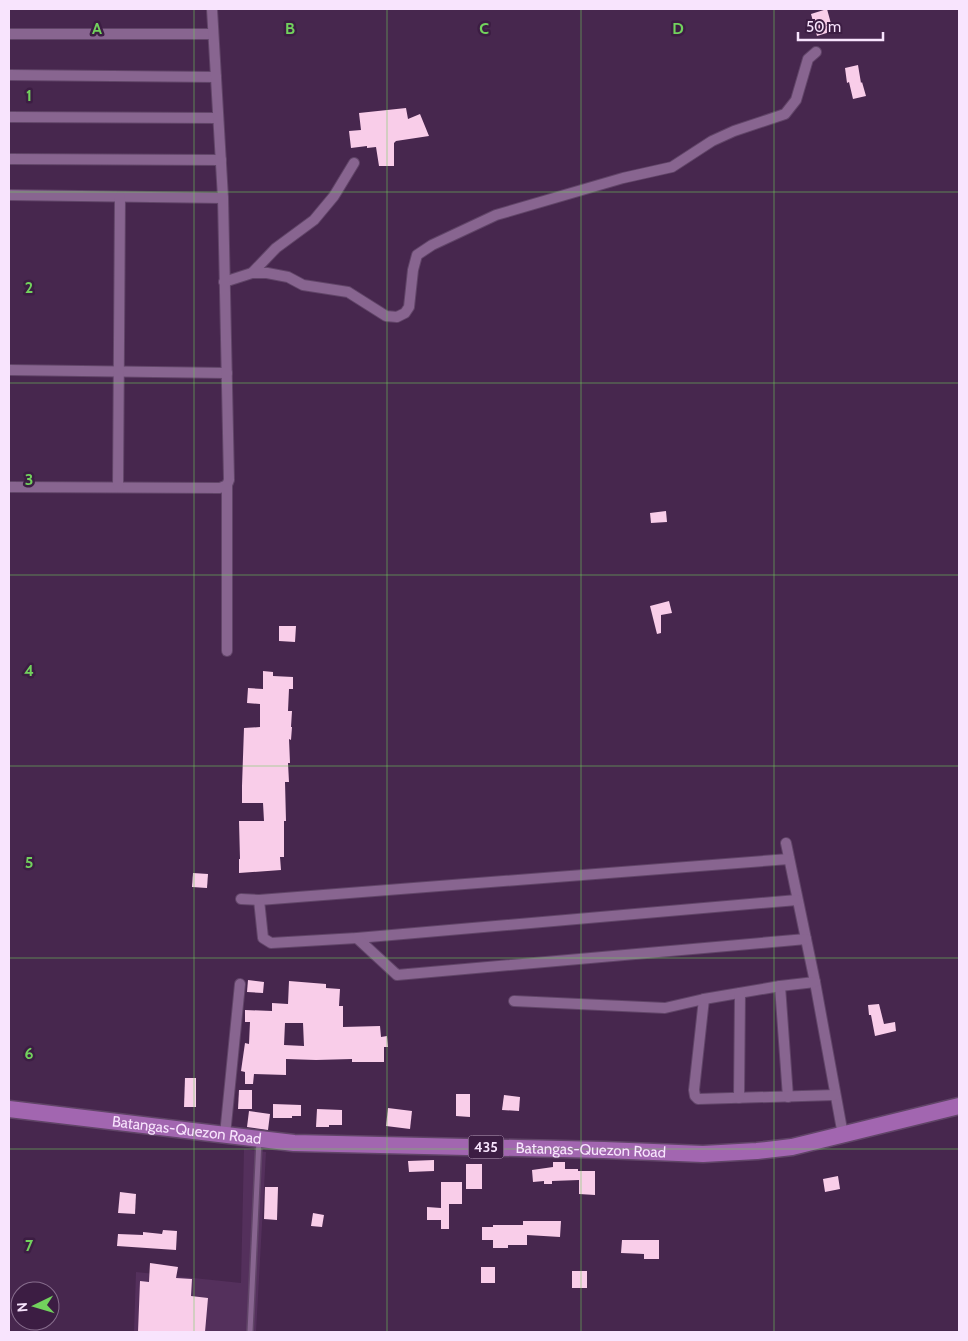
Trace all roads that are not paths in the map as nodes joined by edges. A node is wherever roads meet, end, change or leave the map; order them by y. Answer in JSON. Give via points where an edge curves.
{"nodes":[{"id":1,"x":212,"y":9,"type":"edge"},
{"id":2,"x":9,"y":34,"type":"edge"},
{"id":3,"x":213,"y":34,"type":"junction"},
{"id":4,"x":816,"y":52,"type":"dead end"},
{"id":5,"x":9,"y":75,"type":"edge"},
{"id":6,"x":216,"y":77,"type":"junction"},
{"id":7,"x":9,"y":117,"type":"edge"},
{"id":8,"x":218,"y":118,"type":"junction"},
{"id":9,"x":9,"y":159,"type":"edge"},
{"id":10,"x":221,"y":160,"type":"junction"},
{"id":11,"x":354,"y":163,"type":"dead end"},
{"id":12,"x":9,"y":195,"type":"edge"},
{"id":13,"x":120,"y":197,"type":"junction"},
{"id":14,"x":223,"y":198,"type":"junction"},
{"id":15,"x":252,"y":273,"type":"junction"},
{"id":16,"x":224,"y":282,"type":"junction"},
{"id":17,"x":9,"y":370,"type":"edge"},
{"id":18,"x":119,"y":372,"type":"junction"},
{"id":19,"x":227,"y":373,"type":"junction"},
{"id":20,"x":227,"y":485,"type":"junction"},
{"id":21,"x":9,"y":487,"type":"edge"},
{"id":22,"x":118,"y":488,"type":"junction"},
{"id":23,"x":227,"y":651,"type":"dead end"},
{"id":24,"x":786,"y":843,"type":"dead end"},
{"id":25,"x":789,"y":860,"type":"junction"},
{"id":26,"x":241,"y":899,"type":"dead end"},
{"id":27,"x":259,"y":900,"type":"junction"},
{"id":28,"x":797,"y":900,"type":"junction"},
{"id":29,"x":357,"y":938,"type":"junction"},
{"id":30,"x":806,"y":939,"type":"junction"},
{"id":31,"x":815,"y":982,"type":"junction"},
{"id":32,"x":240,"y":984,"type":"dead end"},
{"id":33,"x":780,"y":986,"type":"junction"},
{"id":34,"x":740,"y":993,"type":"junction"},
{"id":35,"x":704,"y":999,"type":"junction"},
{"id":36,"x":514,"y":1002,"type":"dead end"},
{"id":37,"x":835,"y":1095,"type":"junction"},
{"id":38,"x":788,"y":1097,"type":"junction"},
{"id":39,"x":739,"y":1098,"type":"junction"},
{"id":40,"x":959,"y":1106,"type":"edge"},
{"id":41,"x":9,"y":1110,"type":"edge"},
{"id":42,"x":843,"y":1135,"type":"junction"},
{"id":43,"x":225,"y":1136,"type":"junction"},
{"id":44,"x":259,"y":1140,"type":"junction"},
{"id":45,"x":250,"y":1332,"type":"edge"}],
"edges":[{"from":1,"to":3,"type":"street"},
{"from":2,"to":3,"type":"street"},
{"from":3,"to":6,"type":"street"},
{"from":4,"to":15,"type":"street","via":[[808,59],[796,100],[785,114],[712,141],[672,167],[496,215],[432,245],[417,255],[409,307],[397,317],[386,316],[348,292],[303,285],[274,274]]},
{"from":5,"to":6,"type":"street"},
{"from":6,"to":8,"type":"street"},
{"from":7,"to":8,"type":"street"},
{"from":8,"to":10,"type":"street"},
{"from":9,"to":10,"type":"street"},
{"from":10,"to":14,"type":"street"},
{"from":11,"to":15,"type":"street","via":[[334,196],[314,220],[276,248]]},
{"from":12,"to":13,"type":"street"},
{"from":13,"to":14,"type":"street"},
{"from":13,"to":18,"type":"street"},
{"from":14,"to":16,"type":"street"},
{"from":15,"to":16,"type":"street"},
{"from":16,"to":19,"type":"street"},
{"from":17,"to":18,"type":"street"},
{"from":18,"to":19,"type":"street"},
{"from":18,"to":22,"type":"street"},
{"from":19,"to":20,"type":"street","via":[[230,480]]},
{"from":20,"to":22,"type":"street","via":[[220,488]]},
{"from":20,"to":23,"type":"street"},
{"from":21,"to":22,"type":"street"},
{"from":24,"to":25,"type":"street"},
{"from":25,"to":27,"type":"street"},
{"from":25,"to":28,"type":"street"},
{"from":26,"to":27,"type":"street"},
{"from":27,"to":29,"type":"street","via":[[263,938],[271,943]]},
{"from":28,"to":29,"type":"street"},
{"from":28,"to":30,"type":"street"},
{"from":29,"to":30,"type":"street","via":[[397,975]]},
{"from":30,"to":31,"type":"street"},
{"from":31,"to":33,"type":"street"},
{"from":31,"to":37,"type":"street"},
{"from":32,"to":43,"type":"street"},
{"from":33,"to":34,"type":"street"},
{"from":33,"to":38,"type":"street"},
{"from":34,"to":35,"type":"street"},
{"from":34,"to":39,"type":"street"},
{"from":35,"to":36,"type":"street","via":[[664,1008]]},
{"from":35,"to":39,"type":"street","via":[[695,1096],[706,1100]]},
{"from":37,"to":38,"type":"street"},
{"from":37,"to":42,"type":"street"},
{"from":38,"to":39,"type":"street"},
{"from":40,"to":42,"type":"main road","name":"Batangas-Quezon Road","number":"435"},
{"from":41,"to":43,"type":"main road","name":"Batangas-Quezon Road","number":"435"},
{"from":42,"to":44,"type":"main road","name":"Batangas-Quezon Road","number":"435","via":[[757,1151],[703,1154]]},
{"from":43,"to":44,"type":"main road","name":"Batangas-Quezon Road","number":"435"},
{"from":44,"to":45,"type":"lane"}]}
